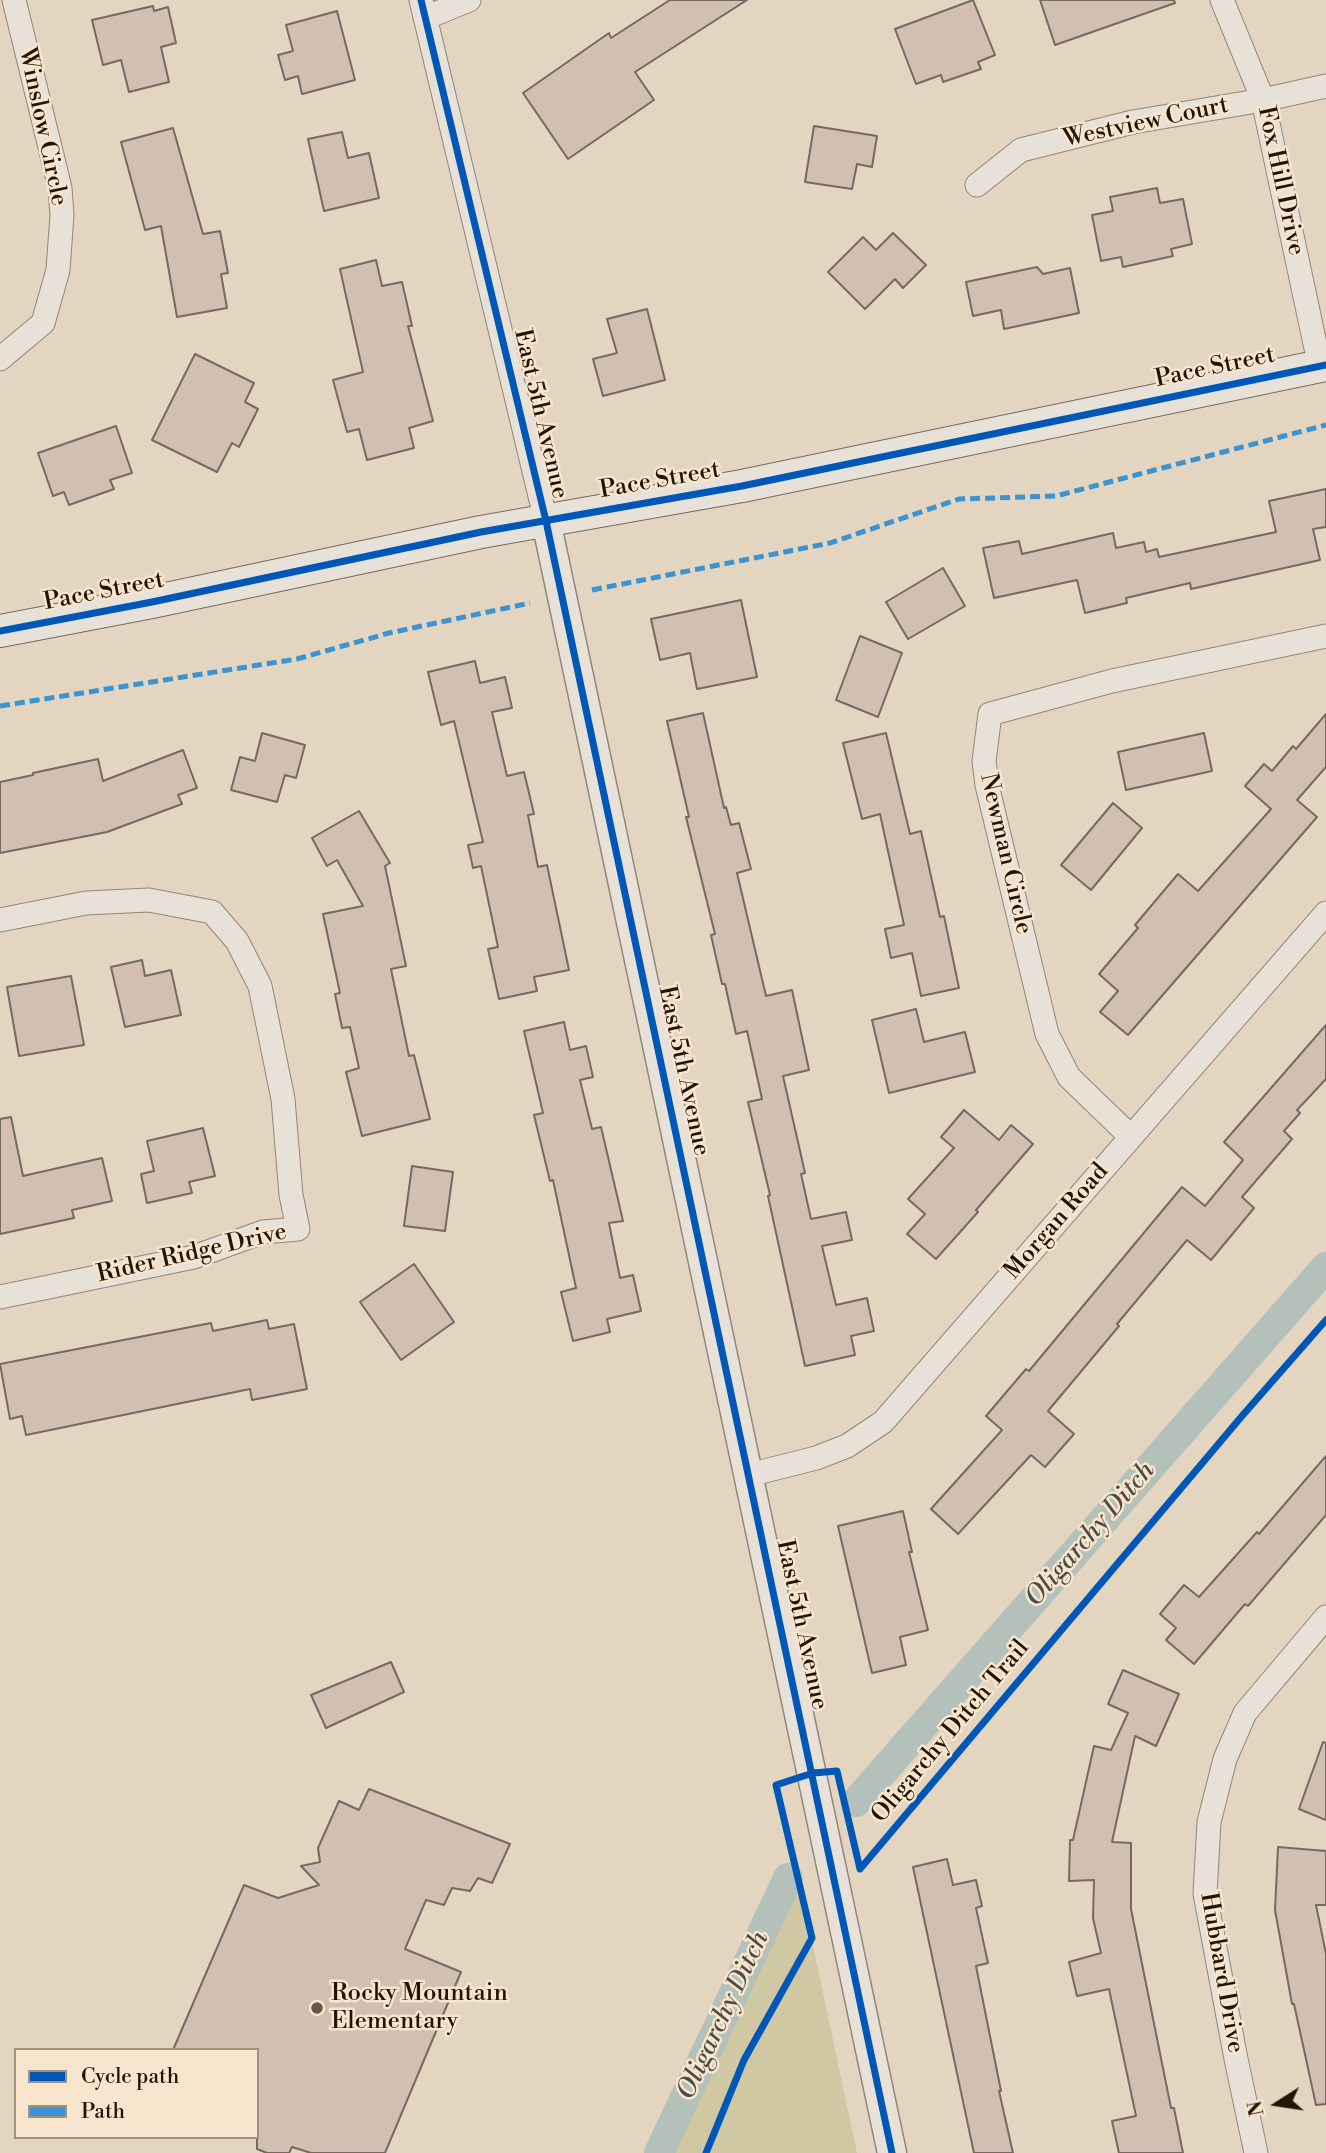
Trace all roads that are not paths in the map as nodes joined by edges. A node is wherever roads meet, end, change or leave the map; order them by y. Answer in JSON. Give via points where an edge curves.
{"nodes":[{"id":1,"x":14,"y":0,"type":"edge"},
{"id":2,"x":469,"y":0,"type":"edge"},
{"id":3,"x":1222,"y":0,"type":"edge"},
{"id":4,"x":423,"y":9,"type":"edge"},
{"id":5,"x":1326,"y":86,"type":"edge"},
{"id":6,"x":1263,"y":100,"type":"junction"},
{"id":7,"x":977,"y":185,"type":"dead end"},
{"id":8,"x":0,"y":359,"type":"edge"},
{"id":9,"x":1323,"y":366,"type":"edge"},
{"id":10,"x":545,"y":521,"type":"junction"},
{"id":11,"x":0,"y":631,"type":"edge"},
{"id":12,"x":1326,"y":636,"type":"edge"},
{"id":13,"x":1326,"y":913,"type":"edge"},
{"id":14,"x":0,"y":920,"type":"edge"},
{"id":15,"x":1131,"y":1137,"type":"junction"},
{"id":16,"x":0,"y":1297,"type":"edge"},
{"id":17,"x":749,"y":1475,"type":"junction"},
{"id":18,"x":1326,"y":1616,"type":"edge"},
{"id":19,"x":892,"y":2153,"type":"edge"},
{"id":20,"x":1256,"y":2153,"type":"edge"}],
"edges":[{"from":1,"to":8,"type":"street","name":"Winslow Circle","via":[[60,188],[62,215],[58,270],[43,323]]},
{"from":2,"to":4,"type":"street"},
{"from":3,"to":6,"type":"street","name":"Fox Hill Drive"},
{"from":4,"to":10,"type":"street","name":"East 5th Avenue"},
{"from":5,"to":6,"type":"street","name":"Westview Court"},
{"from":6,"to":7,"type":"street","name":"Westview Court","via":[[1133,122],[1021,150]]},
{"from":6,"to":9,"type":"street","name":"Fox Hill Drive"},
{"from":9,"to":10,"type":"main road","name":"Pace Street","via":[[742,486]]},
{"from":10,"to":11,"type":"main road","name":"Pace Street"},
{"from":10,"to":17,"type":"street","name":"East 5th Avenue"},
{"from":12,"to":15,"type":"street","name":"Newman Circle","via":[[1112,681],[990,714],[984,761],[987,785],[1047,1034],[1069,1077]]},
{"from":13,"to":15,"type":"street","name":"Morgan Road"},
{"from":14,"to":16,"type":"street","name":"Rider Ridge Drive","via":[[86,903],[149,900],[212,912],[237,940],[260,986],[283,1099],[298,1229],[263,1233],[194,1257]]},
{"from":15,"to":17,"type":"street","name":"Morgan Road","via":[[883,1422],[847,1447]]},
{"from":17,"to":19,"type":"street","name":"East 5th Avenue"},
{"from":18,"to":20,"type":"street","name":"Hubbard Drive","via":[[1245,1713],[1224,1759],[1209,1822],[1205,1894]]}]}
